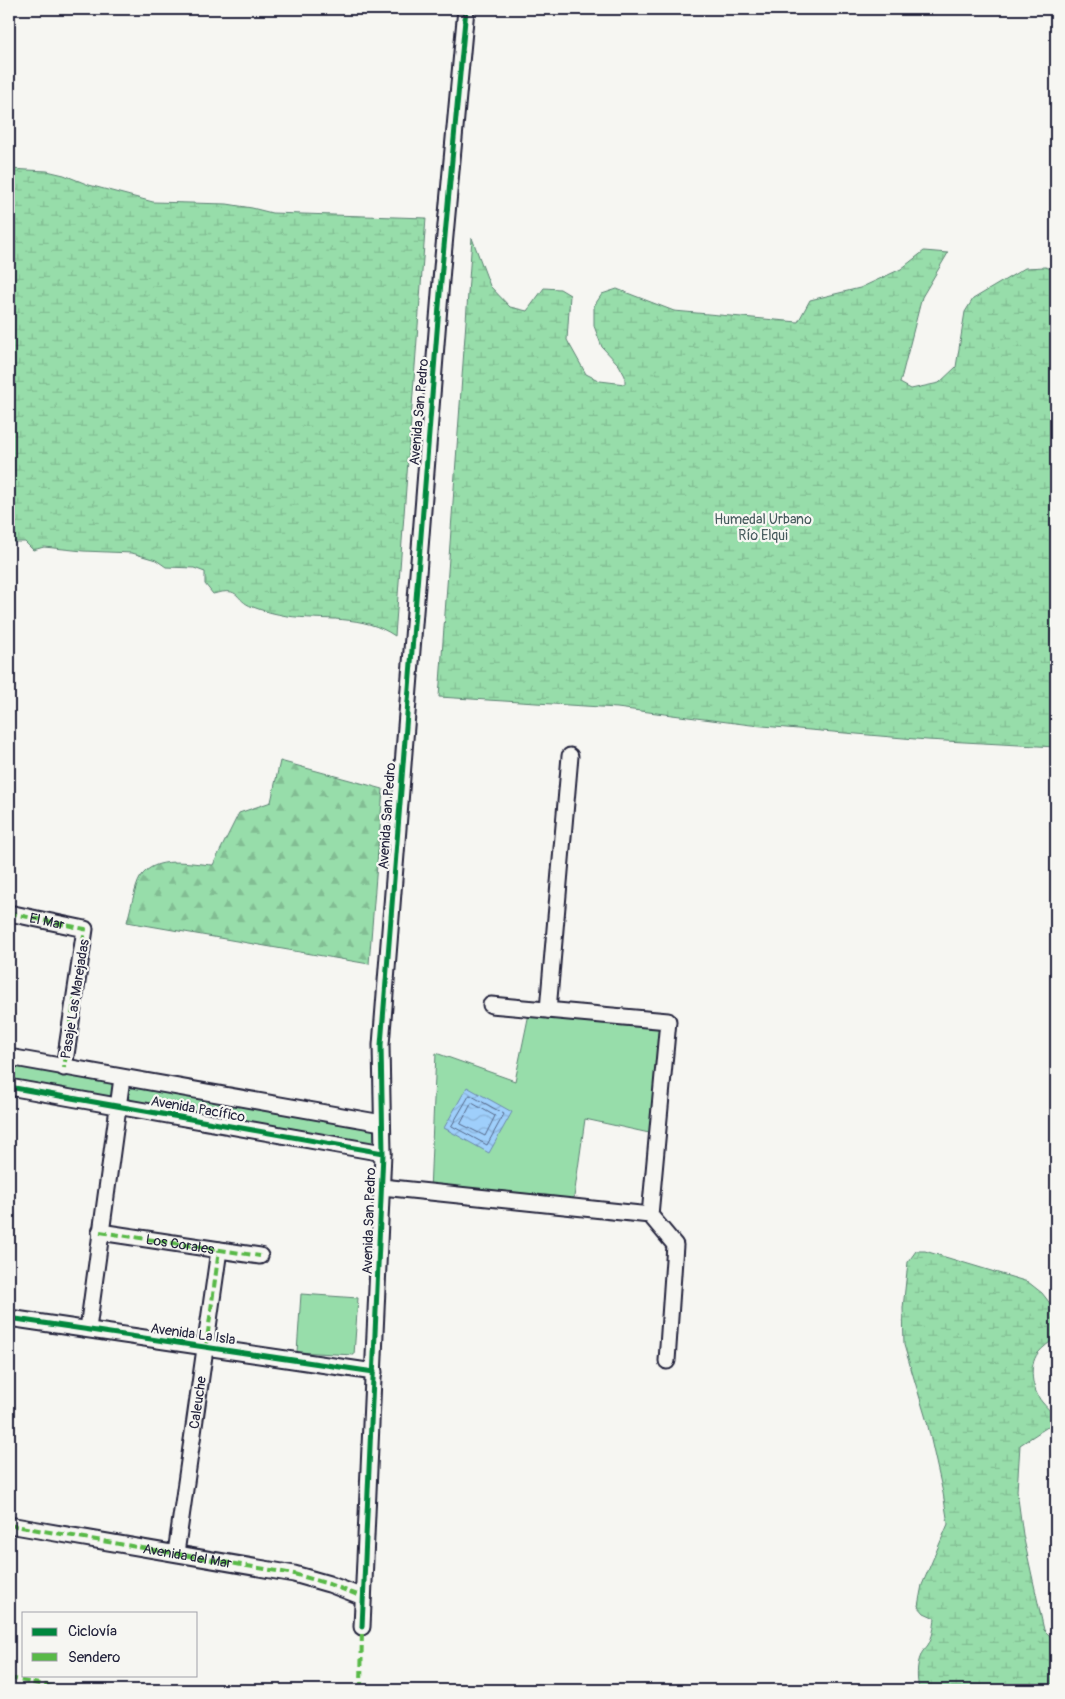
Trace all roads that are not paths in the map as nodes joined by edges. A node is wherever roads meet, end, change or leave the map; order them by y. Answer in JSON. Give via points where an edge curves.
{"nodes":[{"id":1,"x":466,"y":9,"type":"edge"},
{"id":2,"x":570,"y":756,"type":"dead end"},
{"id":3,"x":9,"y":914,"type":"edge"},
{"id":4,"x":86,"y":930,"type":"joint"},
{"id":5,"x":491,"y":1004,"type":"dead end"},
{"id":6,"x":548,"y":1010,"type":"junction"},
{"id":7,"x":9,"y":1057,"type":"edge"},
{"id":8,"x":64,"y":1068,"type":"junction"},
{"id":9,"x":122,"y":1078,"type":"junction"},
{"id":10,"x":9,"y":1087,"type":"edge"},
{"id":11,"x":118,"y":1106,"type":"junction"},
{"id":12,"x":382,"y":1123,"type":"junction"},
{"id":13,"x":383,"y":1153,"type":"junction"},
{"id":14,"x":382,"y":1186,"type":"junction"},
{"id":15,"x":650,"y":1215,"type":"junction"},
{"id":16,"x":100,"y":1232,"type":"junction"},
{"id":17,"x":219,"y":1250,"type":"junction"},
{"id":18,"x":260,"y":1256,"type":"dead end"},
{"id":19,"x":9,"y":1318,"type":"edge"},
{"id":20,"x":88,"y":1329,"type":"junction"},
{"id":21,"x":206,"y":1347,"type":"junction"},
{"id":22,"x":667,"y":1361,"type":"dead end"},
{"id":23,"x":374,"y":1372,"type":"junction"},
{"id":24,"x":9,"y":1525,"type":"edge"},
{"id":25,"x":176,"y":1553,"type":"junction"},
{"id":26,"x":363,"y":1597,"type":"junction"},
{"id":27,"x":362,"y":1627,"type":"dead end"}],
"edges":[{"from":1,"to":12,"type":"street","name":"Avenida San Pedro","via":[[442,268],[381,1046]]},
{"from":2,"to":6,"type":"street"},
{"from":3,"to":4,"type":"street","name":"El Mar"},
{"from":4,"to":8,"type":"street","name":"Pasaje Las Marejadas"},
{"from":5,"to":6,"type":"street"},
{"from":6,"to":15,"type":"street","via":[[668,1021]]},
{"from":7,"to":8,"type":"street","name":"Avenida Pacífico"},
{"from":8,"to":9,"type":"street","name":"Avenida Pacífico"},
{"from":9,"to":11,"type":"street"},
{"from":9,"to":12,"type":"street","name":"Avenida Pacífico"},
{"from":10,"to":11,"type":"street","name":"Avenida Pacífico"},
{"from":11,"to":13,"type":"street","name":"Avenida Pacífico"},
{"from":11,"to":16,"type":"street"},
{"from":12,"to":13,"type":"street","name":"Avenida San Pedro"},
{"from":13,"to":14,"type":"street","name":"Avenida San Pedro"},
{"from":14,"to":15,"type":"street"},
{"from":14,"to":23,"type":"street","name":"Avenida San Pedro"},
{"from":15,"to":22,"type":"street","via":[[675,1245]]},
{"from":16,"to":17,"type":"street","name":"Los Corales"},
{"from":16,"to":20,"type":"street"},
{"from":17,"to":18,"type":"street","name":"Los Corales"},
{"from":17,"to":21,"type":"street","name":"Caleuche"},
{"from":19,"to":20,"type":"street","name":"Avenida La Isla"},
{"from":20,"to":21,"type":"street","name":"Avenida La Isla"},
{"from":21,"to":23,"type":"street","name":"Avenida La Isla"},
{"from":21,"to":25,"type":"street","name":"Caleuche"},
{"from":23,"to":26,"type":"street","name":"Avenida San Pedro"},
{"from":24,"to":25,"type":"street","name":"Avenida del Mar"},
{"from":25,"to":26,"type":"street","name":"Avenida del Mar","via":[[294,1574]]},
{"from":26,"to":27,"type":"street","name":"Avenida San Pedro"}]}
